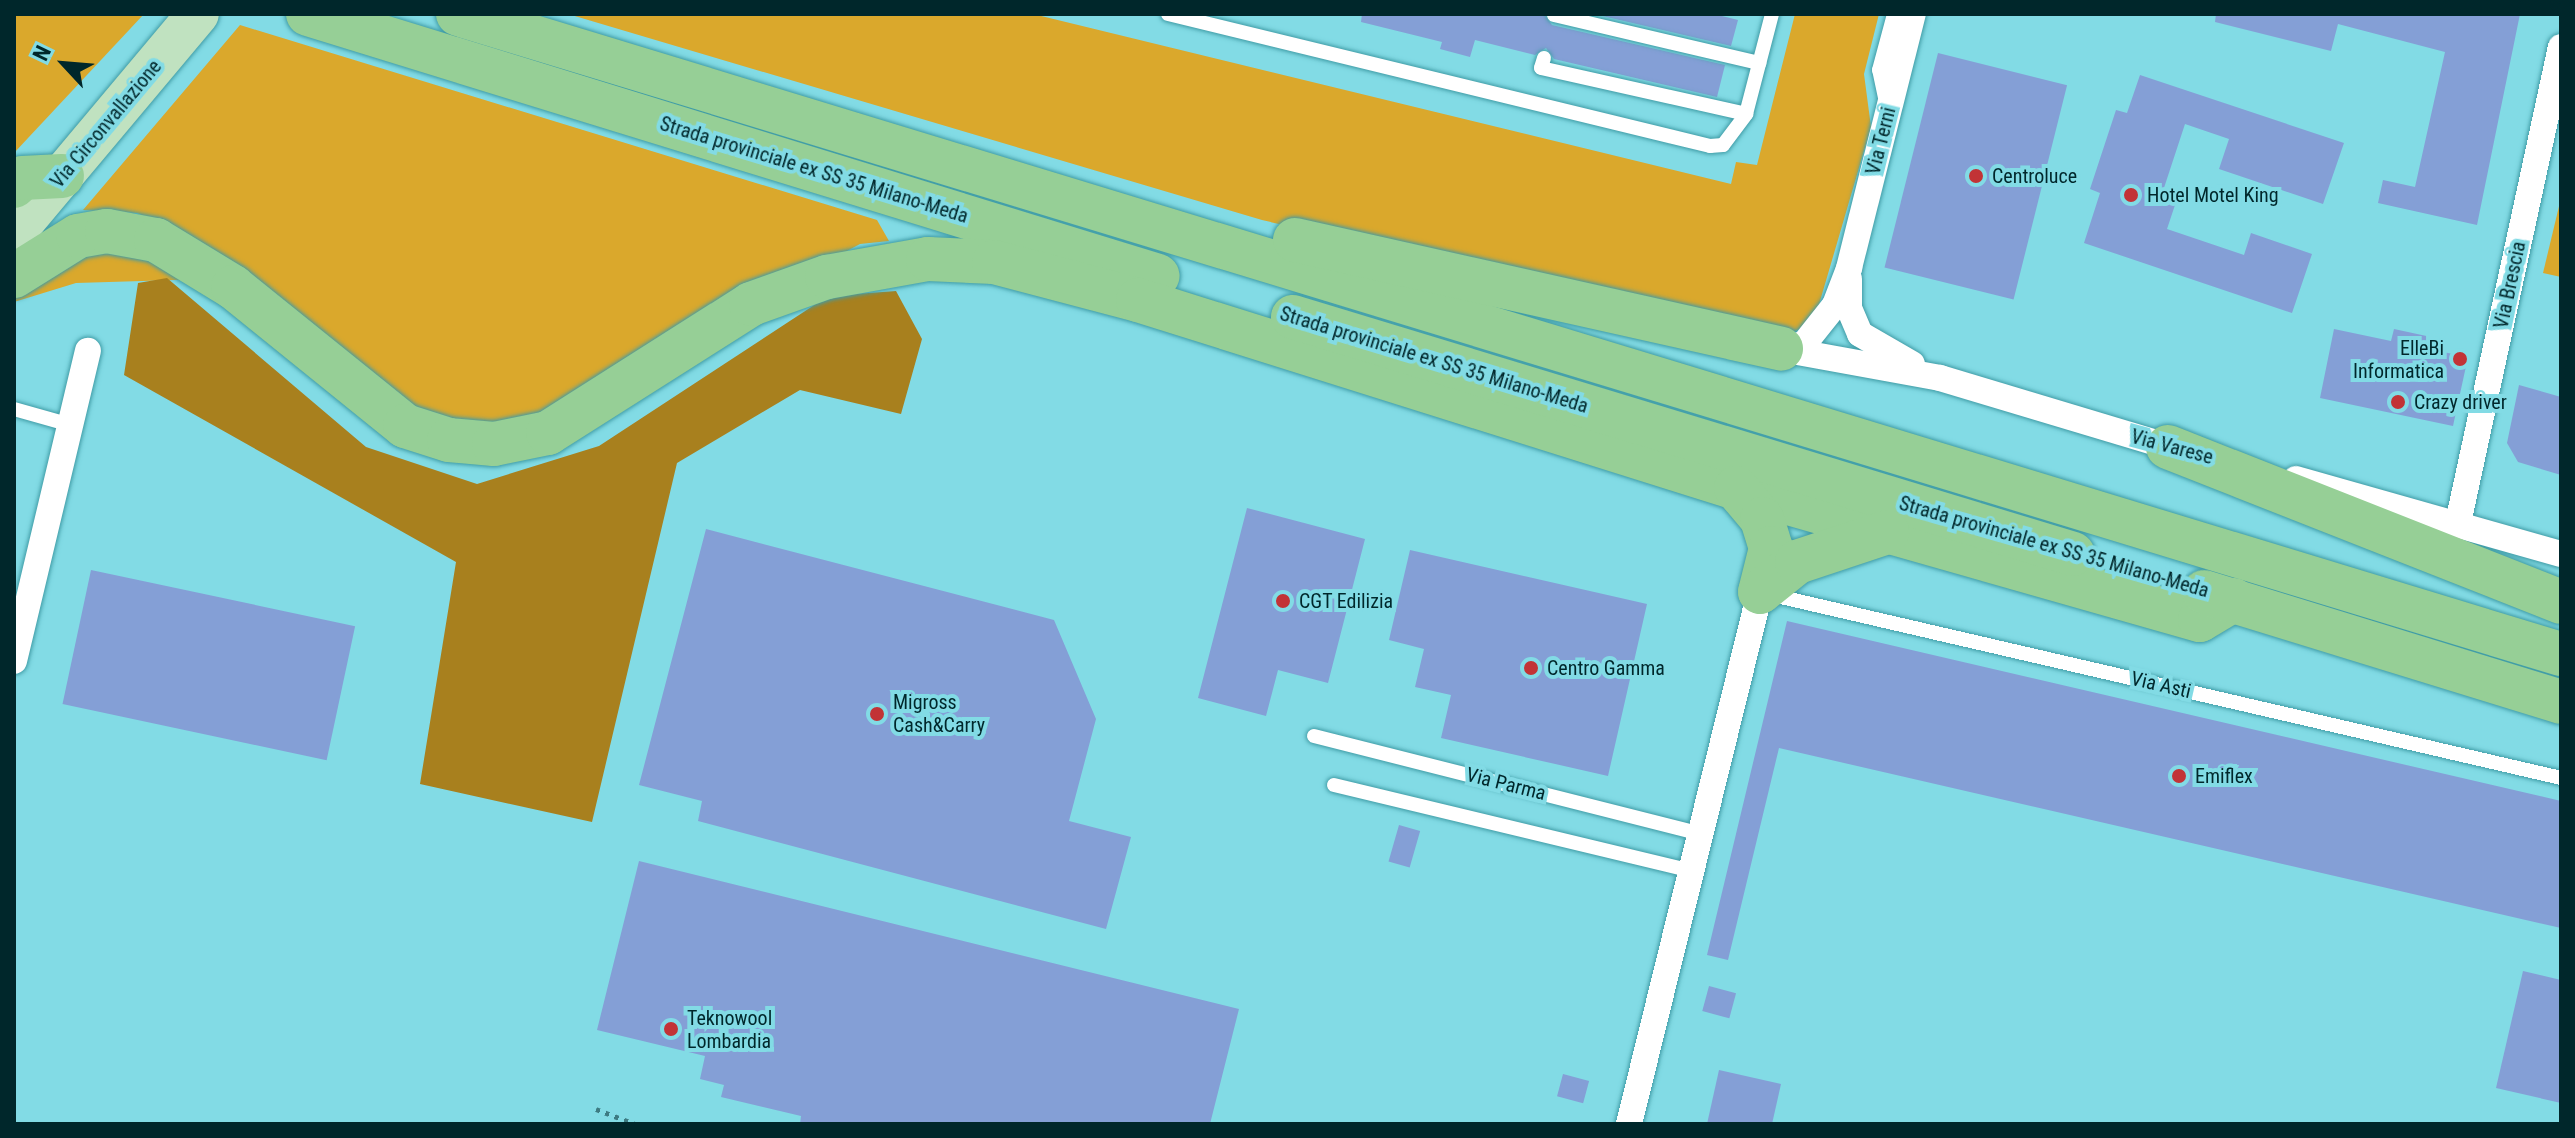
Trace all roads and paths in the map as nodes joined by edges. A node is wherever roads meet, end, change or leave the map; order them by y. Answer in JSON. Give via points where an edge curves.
{"nodes":[{"id":1,"x":198,"y":14,"type":"edge"},
{"id":2,"x":273,"y":14,"type":"edge"},
{"id":3,"x":308,"y":14,"type":"edge"},
{"id":4,"x":458,"y":14,"type":"edge"},
{"id":5,"x":1894,"y":14,"type":"edge"},
{"id":6,"x":1913,"y":14,"type":"edge"},
{"id":7,"x":1174,"y":15,"type":"edge"},
{"id":8,"x":1767,"y":15,"type":"edge"},
{"id":9,"x":1553,"y":18,"type":"edge"},
{"id":10,"x":382,"y":37,"type":"junction"},
{"id":11,"x":2561,"y":47,"type":"edge"},
{"id":12,"x":1543,"y":63,"type":"dead end"},
{"id":13,"x":1759,"y":63,"type":"junction"},
{"id":14,"x":623,"y":64,"type":"junction"},
{"id":15,"x":1889,"y":112,"type":"junction"},
{"id":16,"x":1746,"y":114,"type":"junction"},
{"id":17,"x":62,"y":176,"type":"junction"},
{"id":18,"x":14,"y":186,"type":"edge"},
{"id":19,"x":14,"y":233,"type":"edge"},
{"id":20,"x":1849,"y":268,"type":"junction"},
{"id":21,"x":14,"y":276,"type":"edge"},
{"id":22,"x":1781,"y":349,"type":"junction"},
{"id":23,"x":88,"y":351,"type":"dead end"},
{"id":24,"x":1940,"y":378,"type":"junction"},
{"id":25,"x":14,"y":409,"type":"edge"},
{"id":26,"x":71,"y":425,"type":"junction"},
{"id":27,"x":2168,"y":447,"type":"junction"},
{"id":28,"x":1736,"y":488,"type":"junction"},
{"id":29,"x":2458,"y":523,"type":"junction"},
{"id":30,"x":1887,"y":532,"type":"junction"},
{"id":31,"x":2561,"y":554,"type":"edge"},
{"id":32,"x":1760,"y":592,"type":"junction"},
{"id":33,"x":2233,"y":600,"type":"junction"},
{"id":34,"x":2561,"y":602,"type":"edge"},
{"id":35,"x":18,"y":624,"type":"edge"},
{"id":36,"x":2561,"y":654,"type":"edge"},
{"id":37,"x":14,"y":661,"type":"edge"},
{"id":38,"x":2561,"y":702,"type":"edge"},
{"id":39,"x":1314,"y":736,"type":"dead end"},
{"id":40,"x":2561,"y":778,"type":"edge"},
{"id":41,"x":1334,"y":785,"type":"dead end"},
{"id":42,"x":1698,"y":833,"type":"junction"},
{"id":43,"x":1689,"y":870,"type":"junction"},
{"id":44,"x":596,"y":1109,"type":"dead end"},
{"id":45,"x":635,"y":1124,"type":"edge"},
{"id":46,"x":1629,"y":1124,"type":"edge"}],
"edges":[{"from":1,"to":17,"type":"main road","name":"Via Circonvallazione"},
{"from":2,"to":10,"type":"highway"},
{"from":3,"to":10,"type":"highway","name":"Strada provinciale ex SS 35 Milano-Meda"},
{"from":4,"to":14,"type":"highway"},
{"from":5,"to":15,"type":"lane","via":[[1879,70]]},
{"from":6,"to":15,"type":"street","name":"Via Terni"},
{"from":7,"to":16,"type":"lane","via":[[1710,146],[1723,145]]},
{"from":8,"to":13,"type":"lane"},
{"from":9,"to":13,"type":"lane"},
{"from":10,"to":33,"type":"highway","name":"Strada provinciale ex SS 35 Milano-Meda"},
{"from":11,"to":29,"type":"street","name":"Via Brescia"},
{"from":12,"to":16,"type":"lane"},
{"from":13,"to":16,"type":"lane"},
{"from":14,"to":22,"type":"highway","via":[[838,105],[1254,231]]},
{"from":14,"to":36,"type":"highway"},
{"from":15,"to":20,"type":"street","name":"Via Terni"},
{"from":17,"to":18,"type":"highway","via":[[22,178]]},
{"from":17,"to":19,"type":"main road","name":"Via Circonvallazione"},
{"from":20,"to":22,"type":"street","via":[[1821,328],[1804,344]]},
{"from":20,"to":24,"type":"street","via":[[1849,308],[1860,334]]},
{"from":21,"to":28,"type":"highway","via":[[78,236],[107,231],[156,240],[233,287],[405,426],[449,440],[494,444],[548,433],[751,304],[827,277],[928,259],[994,262],[1138,300]]},
{"from":22,"to":24,"type":"street","name":"Via Varese"},
{"from":23,"to":26,"type":"street"},
{"from":24,"to":27,"type":"street","name":"Via Varese"},
{"from":25,"to":26,"type":"lane"},
{"from":26,"to":35,"type":"street"},
{"from":27,"to":29,"type":"street","name":"Via Varese"},
{"from":27,"to":34,"type":"highway"},
{"from":28,"to":30,"type":"highway"},
{"from":28,"to":32,"type":"highway","via":[[1762,519],[1771,548]]},
{"from":29,"to":31,"type":"street","name":"Via Varese"},
{"from":30,"to":32,"type":"highway","via":[[1797,562]]},
{"from":30,"to":33,"type":"highway","via":[[2200,620]]},
{"from":32,"to":40,"type":"lane","name":"Via Asti"},
{"from":32,"to":42,"type":"street"},
{"from":33,"to":38,"type":"highway","name":"Strada provinciale ex SS 35 Milano-Meda"},
{"from":35,"to":37,"type":"street"},
{"from":39,"to":42,"type":"lane","name":"Via Parma"},
{"from":41,"to":43,"type":"lane","name":"Via Parma"},
{"from":42,"to":43,"type":"street"},
{"from":43,"to":46,"type":"street"},
{"from":44,"to":45,"type":"path"}]}
